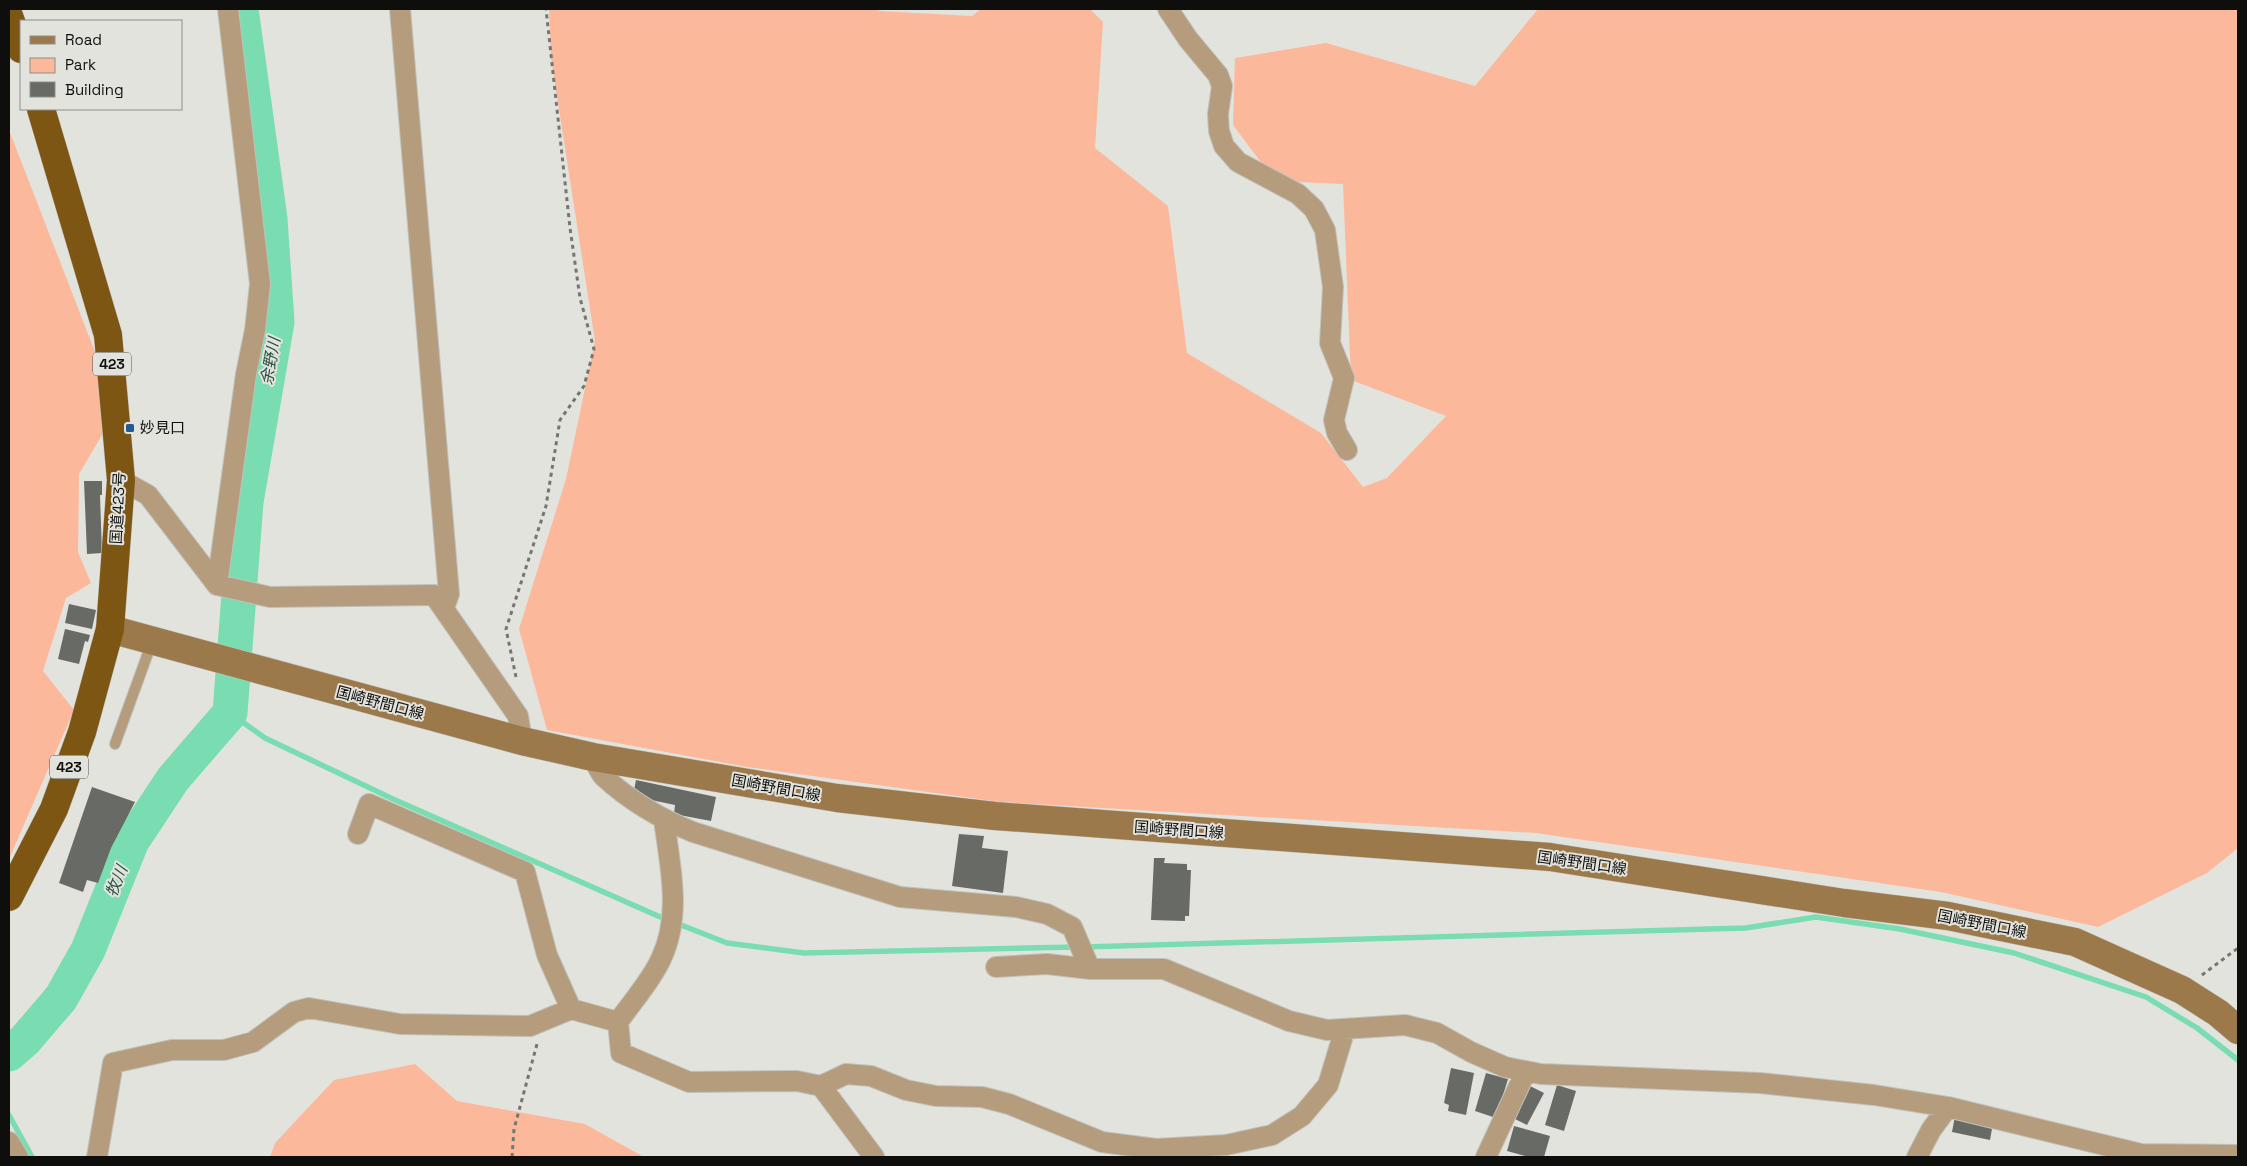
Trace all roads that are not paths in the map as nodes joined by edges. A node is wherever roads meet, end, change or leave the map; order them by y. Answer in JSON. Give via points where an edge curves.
{"nodes":[{"id":1,"x":228,"y":9,"type":"edge"},
{"id":2,"x":400,"y":9,"type":"edge"},
{"id":3,"x":1168,"y":9,"type":"edge"},
{"id":4,"x":9,"y":16,"type":"edge"},
{"id":5,"x":20,"y":46,"type":"edge"},
{"id":6,"x":41,"y":110,"type":"edge"},
{"id":7,"x":1347,"y":450,"type":"dead end"},
{"id":8,"x":121,"y":480,"type":"junction"},
{"id":9,"x":217,"y":585,"type":"junction"},
{"id":10,"x":444,"y":608,"type":"junction"},
{"id":11,"x":110,"y":628,"type":"junction"},
{"id":12,"x":153,"y":641,"type":"junction"},
{"id":13,"x":520,"y":729,"type":"junction"},
{"id":14,"x":116,"y":744,"type":"dead end"},
{"id":15,"x":593,"y":757,"type":"junction"},
{"id":16,"x":664,"y":820,"type":"junction"},
{"id":17,"x":358,"y":834,"type":"dead end"},
{"id":18,"x":9,"y":897,"type":"edge"},
{"id":19,"x":996,"y":967,"type":"dead end"},
{"id":20,"x":1090,"y":970,"type":"junction"},
{"id":21,"x":570,"y":1009,"type":"junction"},
{"id":22,"x":618,"y":1022,"type":"junction"},
{"id":23,"x":1345,"y":1029,"type":"junction"},
{"id":24,"x":2238,"y":1030,"type":"edge"},
{"id":25,"x":1526,"y":1071,"type":"junction"},
{"id":26,"x":821,"y":1086,"type":"junction"},
{"id":27,"x":1948,"y":1107,"type":"junction"},
{"id":28,"x":9,"y":1142,"type":"edge"},
{"id":29,"x":2139,"y":1155,"type":"edge"},
{"id":30,"x":2238,"y":1155,"type":"edge"},
{"id":31,"x":18,"y":1157,"type":"edge"},
{"id":32,"x":97,"y":1157,"type":"edge"},
{"id":33,"x":874,"y":1157,"type":"edge"},
{"id":34,"x":1486,"y":1157,"type":"edge"},
{"id":35,"x":1917,"y":1157,"type":"edge"},
{"id":36,"x":2105,"y":1157,"type":"edge"}],
"edges":[{"from":1,"to":9,"type":"street","via":[[260,284]]},
{"from":2,"to":10,"type":"street","via":[[449,594]]},
{"from":3,"to":7,"type":"street","via":[[1218,75],[1222,86],[1219,131],[1224,146],[1238,162],[1298,194],[1314,209],[1325,230],[1333,287],[1330,343],[1344,378],[1334,420]]},
{"from":4,"to":5,"type":"highway"},
{"from":6,"to":8,"type":"highway","name":"国道423号","number":"423","via":[[108,335]]},
{"from":8,"to":9,"type":"street","via":[[148,495]]},
{"from":8,"to":11,"type":"highway","name":"国道423号","number":"423"},
{"from":9,"to":10,"type":"street","via":[[270,596],[434,595]]},
{"from":10,"to":13,"type":"street"},
{"from":11,"to":12,"type":"main road","name":"国崎野間口線"},
{"from":11,"to":18,"type":"highway","name":"国道423号","number":"423","via":[[82,732],[57,800]]},
{"from":12,"to":13,"type":"main road","name":"国崎野間口線","via":[[254,669]]},
{"from":12,"to":14,"type":"lane"},
{"from":13,"to":15,"type":"main road","name":"国崎野間口線"},
{"from":15,"to":16,"type":"street","via":[[603,776]]},
{"from":15,"to":24,"type":"main road","name":"国崎野間口線","via":[[837,798],[995,816],[1550,857],[1968,920],[2075,942],[2182,990]]},
{"from":16,"to":20,"type":"street","via":[[692,832],[900,896],[1016,907],[1047,914],[1072,927]]},
{"from":16,"to":22,"type":"street","via":[[674,899],[669,939],[661,960]]},
{"from":17,"to":21,"type":"street","via":[[369,804],[524,872],[547,955]]},
{"from":19,"to":20,"type":"street","via":[[1046,964]]},
{"from":20,"to":23,"type":"street","via":[[1164,969],[1289,1021],[1327,1030]]},
{"from":21,"to":22,"type":"street"},
{"from":21,"to":32,"type":"street","via":[[530,1026],[400,1024],[310,1008],[294,1012],[253,1042],[224,1050],[172,1050],[113,1062]]},
{"from":22,"to":26,"type":"street","via":[[621,1053],[689,1082],[797,1081]]},
{"from":23,"to":25,"type":"street","via":[[1405,1024],[1437,1033],[1505,1067]]},
{"from":23,"to":26,"type":"street","via":[[1328,1085],[1302,1116],[1272,1135],[1226,1145],[1156,1149],[1102,1142],[1009,1104],[982,1097],[936,1096],[906,1090],[871,1076],[846,1074]]},
{"from":25,"to":27,"type":"street","via":[[1760,1083],[1874,1095]]},
{"from":25,"to":34,"type":"street"},
{"from":26,"to":33,"type":"street"},
{"from":27,"to":29,"type":"street"},
{"from":27,"to":35,"type":"street"},
{"from":28,"to":31,"type":"street"},
{"from":29,"to":30,"type":"street"},
{"from":29,"to":36,"type":"street"}]}
